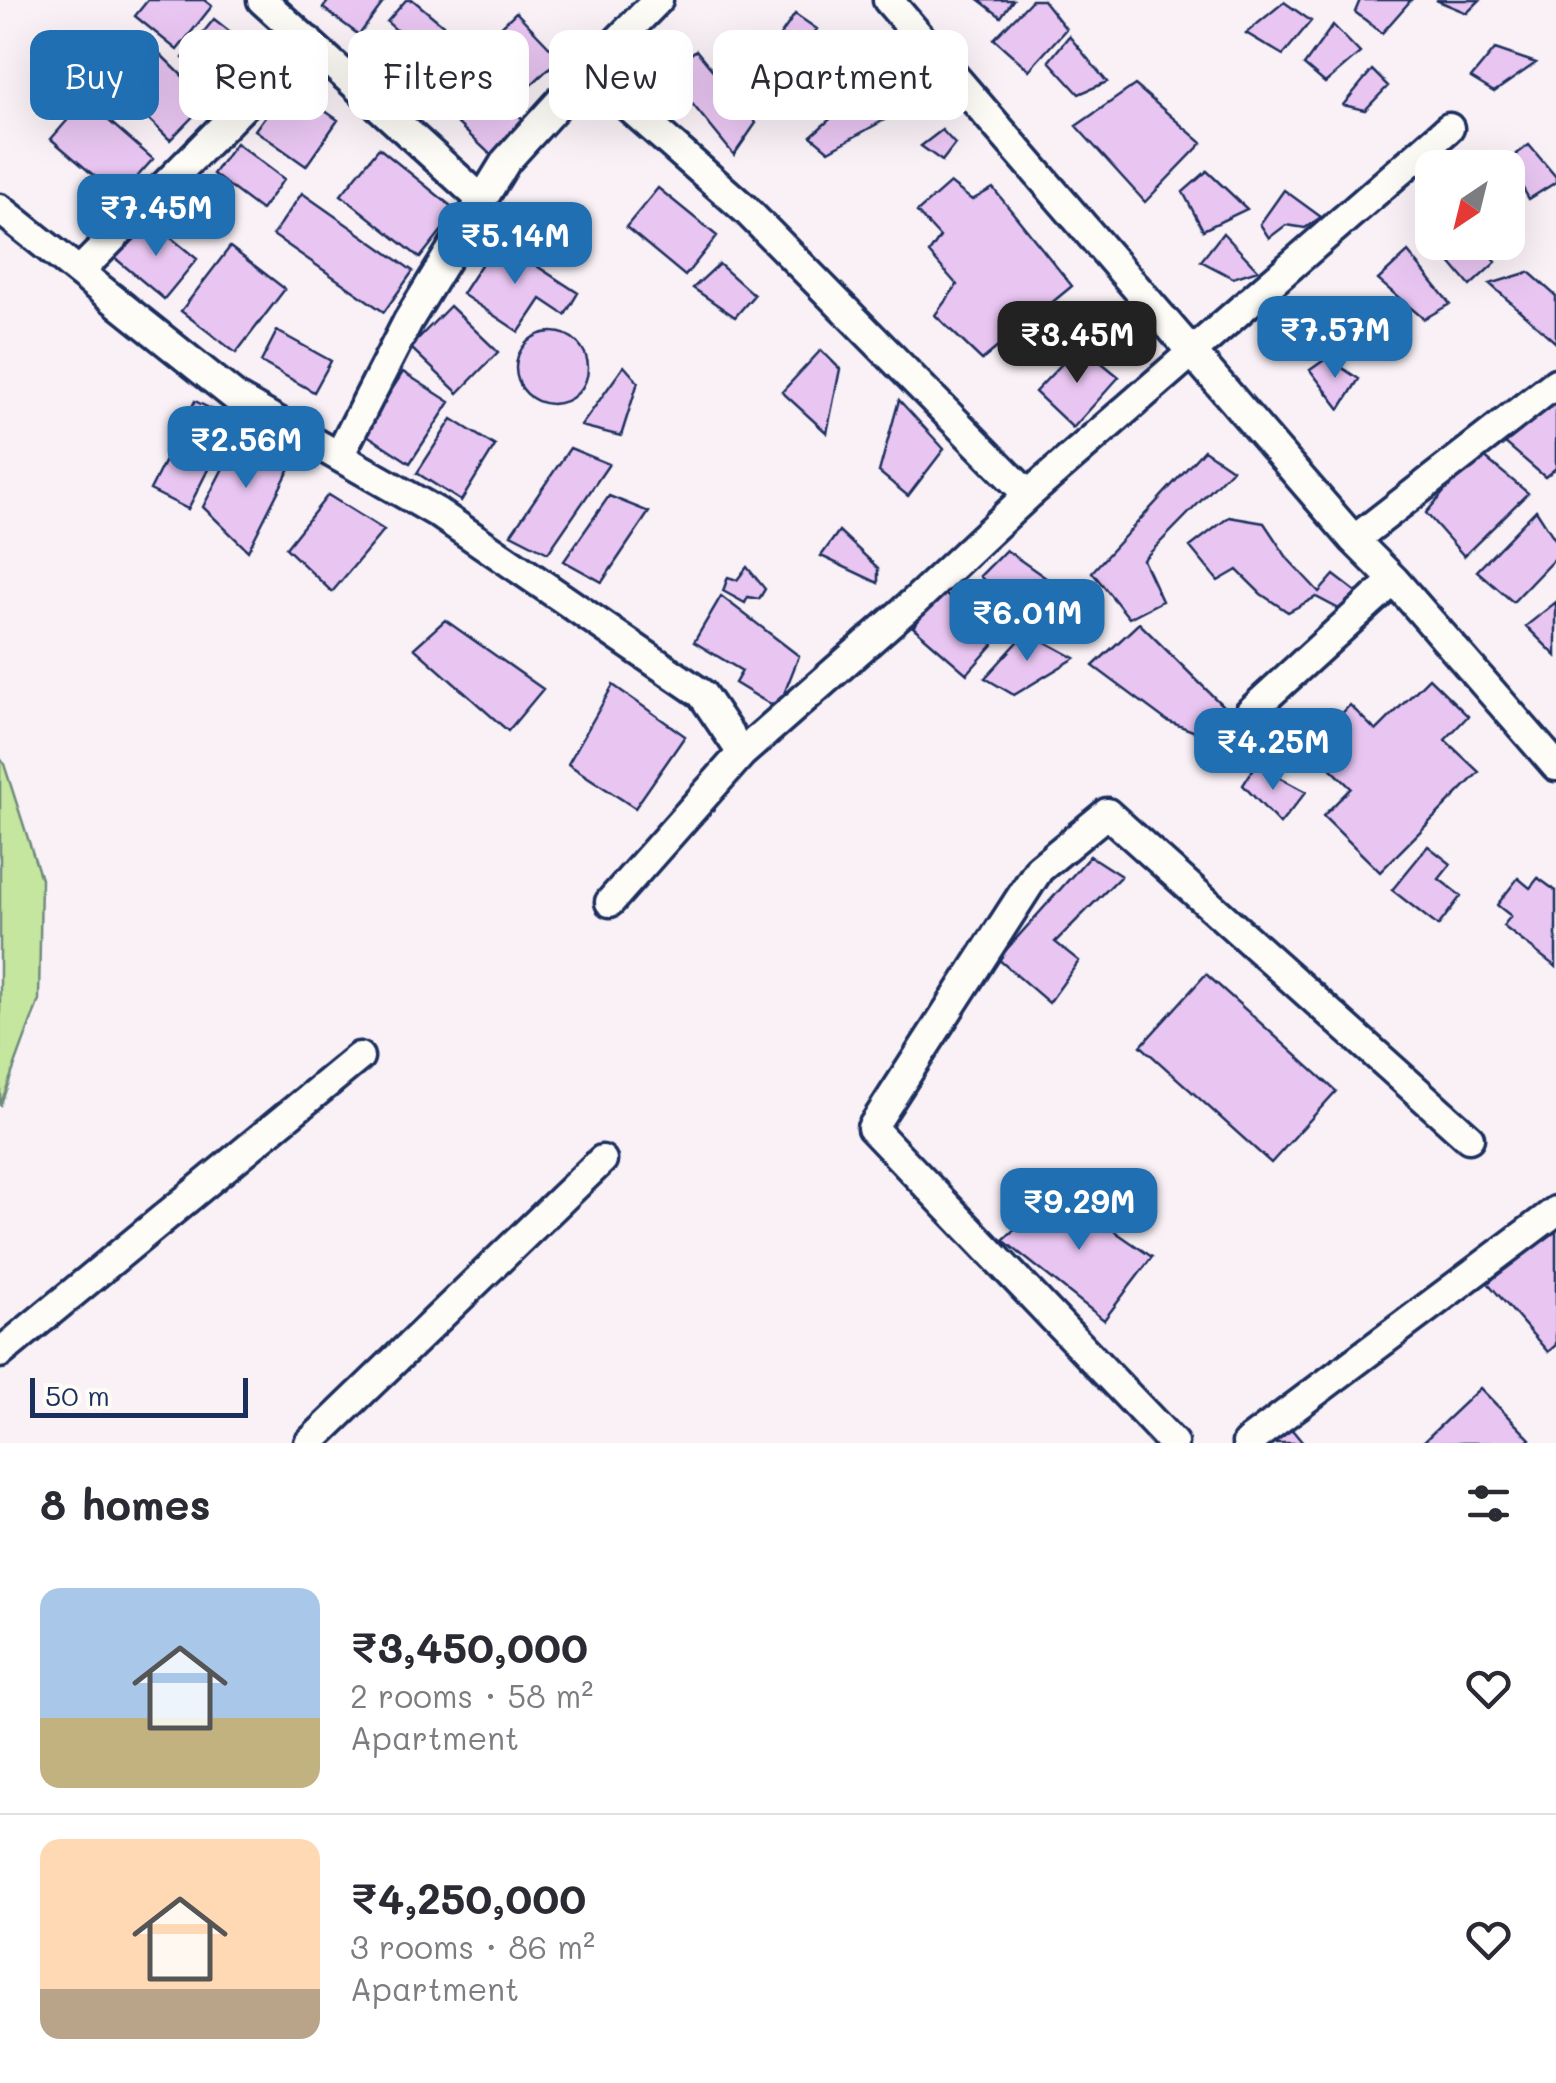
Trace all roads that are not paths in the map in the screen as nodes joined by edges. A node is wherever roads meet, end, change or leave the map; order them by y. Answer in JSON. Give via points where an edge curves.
{"nodes":[{"id":1,"x":262,"y":0,"type":"edge"},
{"id":2,"x":658,"y":0,"type":"edge"},
{"id":3,"x":888,"y":0,"type":"edge"},
{"id":4,"x":296,"y":30,"type":"edge"},
{"id":5,"x":628,"y":30,"type":"edge"},
{"id":6,"x":328,"y":59,"type":"edge"},
{"id":7,"x":549,"y":114,"type":"edge"},
{"id":8,"x":229,"y":120,"type":"edge"},
{"id":9,"x":644,"y":120,"type":"edge"},
{"id":10,"x":1448,"y":128,"type":"dead end"},
{"id":11,"x":482,"y":200,"type":"junction"},
{"id":12,"x":0,"y":209,"type":"edge"},
{"id":13,"x":78,"y":272,"type":"junction"},
{"id":14,"x":1194,"y":353,"type":"junction"},
{"id":15,"x":1556,"y":383,"type":"edge"},
{"id":16,"x":339,"y":456,"type":"junction"},
{"id":17,"x":1028,"y":495,"type":"junction"},
{"id":18,"x":1354,"y":540,"type":"junction"},
{"id":19,"x":1394,"y":580,"type":"junction"},
{"id":20,"x":1250,"y":712,"type":"dead end"},
{"id":21,"x":742,"y":753,"type":"junction"},
{"id":22,"x":1556,"y":766,"type":"edge"},
{"id":23,"x":610,"y":902,"type":"dead end"},
{"id":24,"x":358,"y":1057,"type":"dead end"},
{"id":25,"x":1468,"y":1138,"type":"dead end"},
{"id":26,"x":602,"y":1160,"type":"dead end"},
{"id":27,"x":1556,"y":1211,"type":"edge"},
{"id":28,"x":0,"y":1353,"type":"edge"},
{"id":29,"x":308,"y":1443,"type":"edge"},
{"id":30,"x":1173,"y":1443,"type":"edge"},
{"id":31,"x":1247,"y":1443,"type":"edge"}],
"edges":[{"from":1,"to":4,"type":"street"},
{"from":2,"to":5,"type":"street"},
{"from":3,"to":14,"type":"street"},
{"from":6,"to":11,"type":"street"},
{"from":7,"to":11,"type":"street"},
{"from":8,"to":13,"type":"street"},
{"from":9,"to":17,"type":"street","via":[[746,210]]},
{"from":10,"to":14,"type":"street"},
{"from":11,"to":16,"type":"street","via":[[408,321]]},
{"from":12,"to":13,"type":"street"},
{"from":13,"to":16,"type":"street","via":[[238,399]]},
{"from":14,"to":17,"type":"street"},
{"from":14,"to":18,"type":"street"},
{"from":15,"to":18,"type":"street"},
{"from":16,"to":21,"type":"street","via":[[438,513],[702,694]]},
{"from":17,"to":21,"type":"street"},
{"from":18,"to":19,"type":"street"},
{"from":19,"to":20,"type":"street"},
{"from":19,"to":22,"type":"street"},
{"from":21,"to":23,"type":"street"},
{"from":24,"to":28,"type":"street"},
{"from":25,"to":30,"type":"street","via":[[1107,812],[1039,869],[872,1128]]},
{"from":26,"to":29,"type":"street"},
{"from":27,"to":31,"type":"street"}]}
